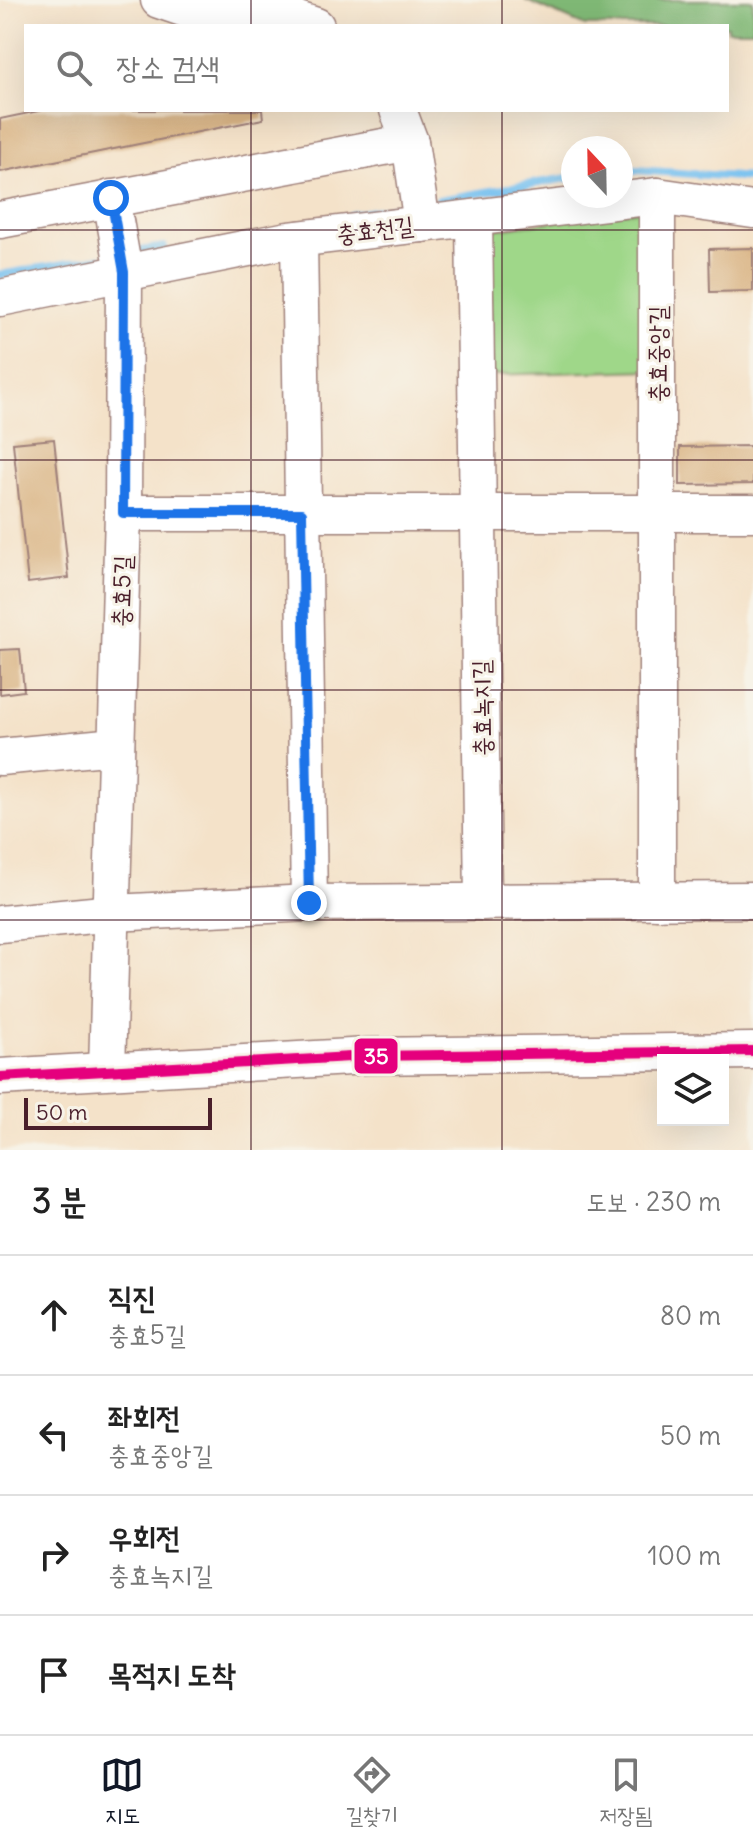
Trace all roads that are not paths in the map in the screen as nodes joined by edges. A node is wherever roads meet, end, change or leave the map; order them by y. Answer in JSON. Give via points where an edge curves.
{"nodes":[{"id":1,"x":159,"y":0,"type":"edge"},
{"id":2,"x":310,"y":24,"type":"edge"},
{"id":3,"x":404,"y":126,"type":"edge"},
{"id":4,"x":657,"y":196,"type":"junction"},
{"id":5,"x":111,"y":198,"type":"junction"},
{"id":6,"x":753,"y":210,"type":"edge"},
{"id":7,"x":474,"y":218,"type":"junction"},
{"id":8,"x":0,"y":220,"type":"edge"},
{"id":9,"x":422,"y":224,"type":"junction"},
{"id":10,"x":299,"y":239,"type":"junction"},
{"id":11,"x":124,"y":272,"type":"junction"},
{"id":12,"x":0,"y":298,"type":"edge"},
{"id":13,"x":123,"y":513,"type":"junction"},
{"id":14,"x":302,"y":513,"type":"junction"},
{"id":15,"x":479,"y":513,"type":"junction"},
{"id":16,"x":658,"y":513,"type":"junction"},
{"id":17,"x":753,"y":513,"type":"edge"},
{"id":18,"x":116,"y":746,"type":"junction"},
{"id":19,"x":0,"y":757,"type":"edge"},
{"id":20,"x":753,"y":900,"type":"edge"},
{"id":21,"x":657,"y":901,"type":"junction"},
{"id":22,"x":483,"y":902,"type":"junction"},
{"id":23,"x":309,"y":903,"type":"junction"},
{"id":24,"x":113,"y":913,"type":"junction"},
{"id":25,"x":0,"y":924,"type":"edge"},
{"id":26,"x":753,"y":1051,"type":"edge"},
{"id":27,"x":107,"y":1070,"type":"junction"},
{"id":28,"x":0,"y":1077,"type":"edge"}],
"edges":[{"from":1,"to":2,"type":"street","via":[[206,16],[283,15]]},
{"from":3,"to":5,"type":"street"},
{"from":3,"to":9,"type":"street"},
{"from":4,"to":6,"type":"street","name":"충효천길"},
{"from":4,"to":7,"type":"street","name":"충효천길"},
{"from":4,"to":16,"type":"street","name":"충효중앙길"},
{"from":5,"to":8,"type":"street"},
{"from":5,"to":11,"type":"street","name":"충효5길"},
{"from":7,"to":9,"type":"street","name":"충효천길"},
{"from":7,"to":15,"type":"street"},
{"from":9,"to":10,"type":"street","name":"충효천길"},
{"from":10,"to":11,"type":"street","name":"충효천길"},
{"from":10,"to":14,"type":"street"},
{"from":11,"to":12,"type":"street","name":"충효천길"},
{"from":11,"to":13,"type":"street","name":"충효5길"},
{"from":13,"to":14,"type":"street"},
{"from":13,"to":18,"type":"street","name":"충효5길"},
{"from":14,"to":15,"type":"street"},
{"from":14,"to":23,"type":"street"},
{"from":15,"to":16,"type":"street"},
{"from":15,"to":22,"type":"street","name":"충효녹지길"},
{"from":16,"to":17,"type":"street"},
{"from":16,"to":21,"type":"street"},
{"from":18,"to":19,"type":"street"},
{"from":18,"to":24,"type":"street","name":"충효5길"},
{"from":20,"to":21,"type":"street"},
{"from":21,"to":22,"type":"street"},
{"from":22,"to":23,"type":"street"},
{"from":23,"to":24,"type":"street"},
{"from":24,"to":25,"type":"street"},
{"from":24,"to":27,"type":"street","name":"충효5길"},
{"from":26,"to":27,"type":"street","via":[[368,1056]]},
{"from":27,"to":28,"type":"street"}]}
